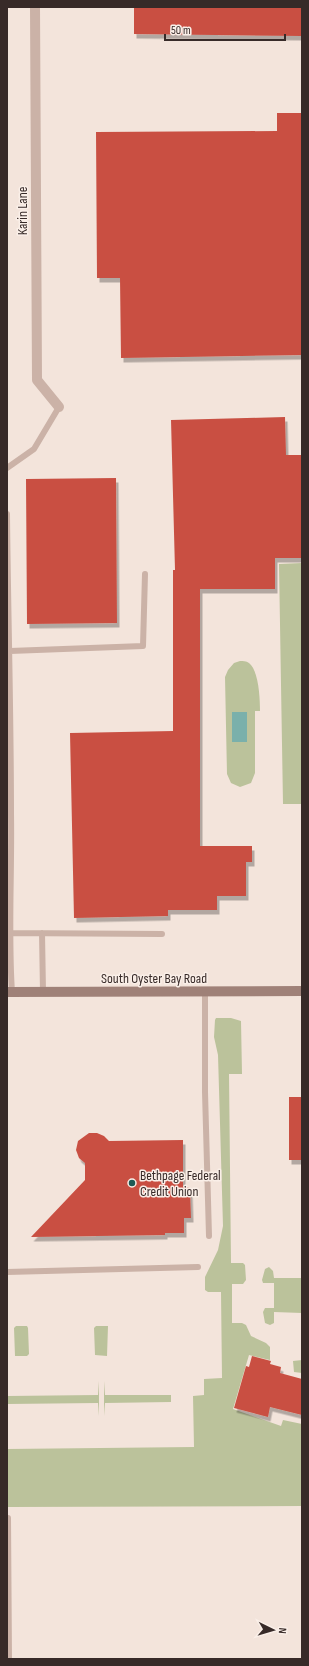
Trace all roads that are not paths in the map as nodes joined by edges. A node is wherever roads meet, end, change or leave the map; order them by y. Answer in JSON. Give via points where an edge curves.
{"nodes":[{"id":1,"x":35,"y":7,"type":"edge"},
{"id":2,"x":59,"y":407,"type":"joint"},
{"id":3,"x":7,"y":468,"type":"edge"},
{"id":4,"x":7,"y":514,"type":"edge"},
{"id":5,"x":145,"y":574,"type":"dead end"},
{"id":6,"x":10,"y":651,"type":"junction"},
{"id":7,"x":9,"y":686,"type":"edge"},
{"id":8,"x":9,"y":933,"type":"edge"},
{"id":9,"x":42,"y":933,"type":"junction"},
{"id":10,"x":162,"y":934,"type":"dead end"},
{"id":11,"x":205,"y":991,"type":"junction"},
{"id":12,"x":302,"y":991,"type":"edge"},
{"id":13,"x":10,"y":992,"type":"edge"},
{"id":14,"x":43,"y":992,"type":"junction"},
{"id":15,"x":209,"y":1236,"type":"dead end"},
{"id":16,"x":198,"y":1267,"type":"dead end"},
{"id":17,"x":7,"y":1272,"type":"edge"},
{"id":18,"x":8,"y":1518,"type":"edge"},
{"id":19,"x":9,"y":1659,"type":"edge"}],
"edges":[{"from":1,"to":2,"type":"street","name":"Karin Lane","via":[[37,380]]},
{"from":2,"to":3,"type":"lane","via":[[34,450]]},
{"from":4,"to":6,"type":"lane"},
{"from":5,"to":6,"type":"lane","via":[[143,646]]},
{"from":6,"to":7,"type":"lane"},
{"from":7,"to":8,"type":"lane"},
{"from":8,"to":9,"type":"lane"},
{"from":8,"to":13,"type":"lane"},
{"from":9,"to":10,"type":"lane"},
{"from":9,"to":14,"type":"lane"},
{"from":11,"to":12,"type":"main road","name":"South Oyster Bay Road"},
{"from":11,"to":14,"type":"main road","name":"South Oyster Bay Road"},
{"from":11,"to":15,"type":"lane"},
{"from":13,"to":14,"type":"main road","name":"South Oyster Bay Road"},
{"from":16,"to":17,"type":"lane"},
{"from":18,"to":19,"type":"lane"}]}
